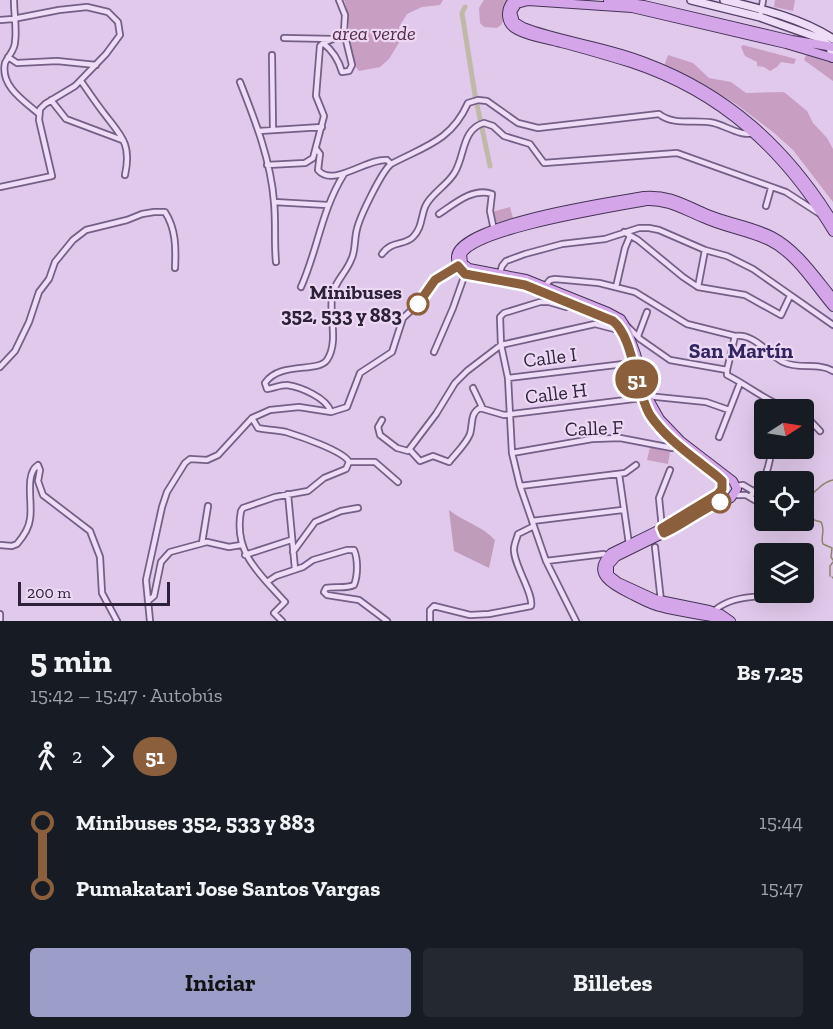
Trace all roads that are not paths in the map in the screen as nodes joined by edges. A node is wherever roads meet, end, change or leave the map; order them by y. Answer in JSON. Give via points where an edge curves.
{"nodes":[{"id":1,"x":14,"y":0,"type":"edge"},
{"id":2,"x":339,"y":0,"type":"edge"},
{"id":3,"x":513,"y":0,"type":"edge"},
{"id":4,"x":608,"y":0,"type":"edge"},
{"id":5,"x":691,"y":0,"type":"edge"},
{"id":6,"x":724,"y":0,"type":"edge"},
{"id":7,"x":763,"y":0,"type":"edge"},
{"id":8,"x":624,"y":4,"type":"edge"},
{"id":9,"x":761,"y":13,"type":"junction"},
{"id":10,"x":14,"y":19,"type":"junction"},
{"id":11,"x":0,"y":20,"type":"edge"},
{"id":12,"x":790,"y":28,"type":"junction"},
{"id":13,"x":549,"y":37,"type":"junction"},
{"id":14,"x":284,"y":38,"type":"dead end"},
{"id":15,"x":787,"y":42,"type":"junction"},
{"id":16,"x":323,"y":43,"type":"junction"},
{"id":17,"x":832,"y":44,"type":"edge"},
{"id":18,"x":272,"y":55,"type":"dead end"},
{"id":19,"x":8,"y":57,"type":"junction"},
{"id":20,"x":832,"y":58,"type":"edge"},
{"id":21,"x":96,"y":65,"type":"junction"},
{"id":22,"x":81,"y":81,"type":"junction"},
{"id":23,"x":240,"y":82,"type":"dead end"},
{"id":24,"x":51,"y":100,"type":"junction"},
{"id":25,"x":38,"y":113,"type":"junction"},
{"id":26,"x":322,"y":127,"type":"junction"},
{"id":27,"x":273,"y":130,"type":"junction"},
{"id":28,"x":259,"y":131,"type":"junction"},
{"id":29,"x":757,"y":131,"type":"junction"},
{"id":30,"x":123,"y":140,"type":"junction"},
{"id":31,"x":317,"y":150,"type":"junction"},
{"id":32,"x":391,"y":164,"type":"junction"},
{"id":33,"x":267,"y":165,"type":"junction"},
{"id":34,"x":344,"y":174,"type":"junction"},
{"id":35,"x":125,"y":175,"type":"dead end"},
{"id":36,"x":0,"y":187,"type":"edge"},
{"id":37,"x":771,"y":188,"type":"junction"},
{"id":38,"x":274,"y":202,"type":"junction"},
{"id":39,"x":327,"y":205,"type":"junction"},
{"id":40,"x":766,"y":206,"type":"dead end"},
{"id":41,"x":439,"y":214,"type":"dead end"},
{"id":42,"x":823,"y":215,"type":"junction"},
{"id":43,"x":832,"y":225,"type":"edge"},
{"id":44,"x":495,"y":232,"type":"junction"},
{"id":45,"x":624,"y":232,"type":"junction"},
{"id":46,"x":630,"y":236,"type":"junction"},
{"id":47,"x":705,"y":250,"type":"junction"},
{"id":48,"x":382,"y":254,"type":"dead end"},
{"id":49,"x":276,"y":262,"type":"dead end"},
{"id":50,"x":799,"y":262,"type":"junction"},
{"id":51,"x":460,"y":265,"type":"junction"},
{"id":52,"x":175,"y":268,"type":"dead end"},
{"id":53,"x":465,"y":274,"type":"junction"},
{"id":54,"x":499,"y":276,"type":"junction"},
{"id":55,"x":301,"y":287,"type":"dead end"},
{"id":56,"x":616,"y":287,"type":"junction"},
{"id":57,"x":698,"y":287,"type":"junction"},
{"id":58,"x":544,"y":289,"type":"junction"},
{"id":59,"x":790,"y":296,"type":"junction"},
{"id":60,"x":833,"y":298,"type":"edge"},
{"id":61,"x":569,"y":299,"type":"junction"},
{"id":62,"x":833,"y":307,"type":"edge"},
{"id":63,"x":647,"y":312,"type":"dead end"},
{"id":64,"x":833,"y":325,"type":"edge"},
{"id":65,"x":623,"y":328,"type":"junction"},
{"id":66,"x":638,"y":336,"type":"junction"},
{"id":67,"x":735,"y":336,"type":"junction"},
{"id":68,"x":501,"y":345,"type":"junction"},
{"id":69,"x":434,"y":352,"type":"dead end"},
{"id":70,"x":632,"y":363,"type":"junction"},
{"id":71,"x":0,"y":367,"type":"edge"},
{"id":72,"x":727,"y":370,"type":"junction"},
{"id":73,"x":833,"y":370,"type":"edge"},
{"id":74,"x":508,"y":378,"type":"junction"},
{"id":75,"x":740,"y":383,"type":"junction"},
{"id":76,"x":473,"y":388,"type":"dead end"},
{"id":77,"x":645,"y":397,"type":"junction"},
{"id":78,"x":768,"y":399,"type":"edge"},
{"id":79,"x":482,"y":407,"type":"junction"},
{"id":80,"x":729,"y":410,"type":"junction"},
{"id":81,"x":331,"y":412,"type":"junction"},
{"id":82,"x":509,"y":414,"type":"junction"},
{"id":83,"x":252,"y":418,"type":"junction"},
{"id":84,"x":382,"y":420,"type":"dead end"},
{"id":85,"x":814,"y":425,"type":"edge"},
{"id":86,"x":820,"y":431,"type":"dead end"},
{"id":87,"x":719,"y":437,"type":"dead end"},
{"id":88,"x":679,"y":443,"type":"junction"},
{"id":89,"x":410,"y":450,"type":"junction"},
{"id":90,"x":512,"y":453,"type":"junction"},
{"id":91,"x":771,"y":459,"type":"edge"},
{"id":92,"x":349,"y":462,"type":"junction"},
{"id":93,"x":636,"y":465,"type":"dead end"},
{"id":94,"x":670,"y":470,"type":"dead end"},
{"id":95,"x":619,"y":474,"type":"junction"},
{"id":96,"x":398,"y":482,"type":"dead end"},
{"id":97,"x":520,"y":486,"type":"junction"},
{"id":98,"x":736,"y":486,"type":"junction"},
{"id":99,"x":753,"y":491,"type":"junction"},
{"id":100,"x":288,"y":494,"type":"junction"},
{"id":101,"x":735,"y":495,"type":"junction"},
{"id":102,"x":750,"y":497,"type":"junction"},
{"id":103,"x":754,"y":501,"type":"edge"},
{"id":104,"x":208,"y":506,"type":"dead end"},
{"id":105,"x":358,"y":508,"type":"dead end"},
{"id":106,"x":622,"y":510,"type":"junction"},
{"id":107,"x":533,"y":524,"type":"junction"},
{"id":108,"x":663,"y":531,"type":"junction"},
{"id":109,"x":291,"y":540,"type":"junction"},
{"id":110,"x":202,"y":543,"type":"junction"},
{"id":111,"x":0,"y":544,"type":"edge"},
{"id":112,"x":242,"y":545,"type":"junction"},
{"id":113,"x":630,"y":547,"type":"junction"},
{"id":114,"x":656,"y":547,"type":"dead end"},
{"id":115,"x":293,"y":552,"type":"junction"},
{"id":116,"x":245,"y":555,"type":"junction"},
{"id":117,"x":609,"y":558,"type":"junction"},
{"id":118,"x":546,"y":561,"type":"junction"},
{"id":119,"x":295,"y":568,"type":"junction"},
{"id":120,"x":267,"y":582,"type":"junction"},
{"id":121,"x":754,"y":597,"type":"edge"},
{"id":122,"x":148,"y":601,"type":"junction"},
{"id":123,"x":660,"y":604,"type":"junction"},
{"id":124,"x":713,"y":612,"type":"junction"},
{"id":125,"x":0,"y":614,"type":"edge"},
{"id":126,"x":0,"y":620,"type":"edge"},
{"id":127,"x":117,"y":621,"type":"edge"},
{"id":128,"x":150,"y":621,"type":"edge"},
{"id":129,"x":282,"y":621,"type":"edge"},
{"id":130,"x":387,"y":621,"type":"edge"},
{"id":131,"x":430,"y":621,"type":"edge"},
{"id":132,"x":576,"y":621,"type":"edge"},
{"id":133,"x":720,"y":621,"type":"edge"},
{"id":134,"x":731,"y":621,"type":"edge"}],
"edges":[{"from":1,"to":10,"type":"street"},
{"from":2,"to":16,"type":"street","via":[[345,15],[344,32],[352,65],[349,71],[342,72]]},
{"from":3,"to":13,"type":"main road","via":[[507,11],[509,24],[519,31]]},
{"from":4,"to":8,"type":"main road"},
{"from":5,"to":9,"type":"main road"},
{"from":6,"to":9,"type":"main road"},
{"from":7,"to":9,"type":"street"},
{"from":8,"to":13,"type":"main road","via":[[536,1],[514,7],[512,16],[518,25]]},
{"from":8,"to":15,"type":"main road"},
{"from":9,"to":12,"type":"main road"},
{"from":9,"to":17,"type":"main road","via":[[812,27]]},
{"from":10,"to":11,"type":"street"},
{"from":10,"to":19,"type":"street","via":[[15,43]]},
{"from":10,"to":21,"type":"street","via":[[78,8],[112,14],[120,35]]},
{"from":12,"to":15,"type":"main road"},
{"from":12,"to":17,"type":"main road"},
{"from":13,"to":29,"type":"main road","via":[[582,43],[705,91]]},
{"from":14,"to":16,"type":"street","via":[[333,39]]},
{"from":15,"to":17,"type":"main road"},
{"from":15,"to":20,"type":"main road"},
{"from":16,"to":26,"type":"street","via":[[316,96],[324,116]]},
{"from":17,"to":20,"type":"main road"},
{"from":18,"to":27,"type":"street"},
{"from":19,"to":21,"type":"street","via":[[17,63],[57,61]]},
{"from":19,"to":25,"type":"street","via":[[3,74],[6,83]]},
{"from":21,"to":22,"type":"street"},
{"from":22,"to":24,"type":"street"},
{"from":22,"to":30,"type":"street"},
{"from":23,"to":28,"type":"street"},
{"from":24,"to":25,"type":"street"},
{"from":24,"to":30,"type":"street","via":[[66,119]]},
{"from":25,"to":36,"type":"street","via":[[52,176]]},
{"from":26,"to":27,"type":"street"},
{"from":26,"to":31,"type":"street"},
{"from":27,"to":28,"type":"street"},
{"from":28,"to":33,"type":"street"},
{"from":29,"to":32,"type":"street","via":[[747,134],[712,123],[666,119],[659,114],[545,128],[526,126],[493,104],[478,100],[468,103],[455,128],[447,134]]},
{"from":29,"to":42,"type":"main road"},
{"from":29,"to":43,"type":"main road","via":[[795,167]]},
{"from":30,"to":35,"type":"street","via":[[128,150]]},
{"from":31,"to":33,"type":"street","via":[[305,163]]},
{"from":31,"to":34,"type":"street","via":[[320,174]]},
{"from":32,"to":34,"type":"street","via":[[380,159]]},
{"from":32,"to":81,"type":"street","via":[[382,173],[361,219],[352,260],[335,285],[332,345],[327,360],[320,365],[278,372],[265,383],[267,389],[286,385],[300,389],[327,404]]},
{"from":33,"to":38,"type":"street"},
{"from":34,"to":39,"type":"street"},
{"from":37,"to":40,"type":"street"},
{"from":37,"to":42,"type":"street","via":[[786,192]]},
{"from":37,"to":48,"type":"street","via":[[677,153],[544,164],[530,144],[481,123],[465,141],[454,174],[425,206],[415,236],[390,245]]},
{"from":38,"to":39,"type":"street"},
{"from":38,"to":49,"type":"street"},
{"from":39,"to":55,"type":"street"},
{"from":41,"to":44,"type":"street","via":[[467,196],[492,194],[489,211]]},
{"from":42,"to":43,"type":"main road"},
{"from":44,"to":50,"type":"main road","via":[[521,220],[644,195],[674,198],[724,223],[770,235]]},
{"from":44,"to":51,"type":"main road","via":[[459,248],[456,256]]},
{"from":45,"to":46,"type":"street"},
{"from":45,"to":47,"type":"street","via":[[639,228],[659,230]]},
{"from":45,"to":54,"type":"street","via":[[525,254],[506,261]]},
{"from":46,"to":56,"type":"street"},
{"from":46,"to":57,"type":"street"},
{"from":47,"to":57,"type":"street"},
{"from":47,"to":59,"type":"street","via":[[753,269]]},
{"from":50,"to":60,"type":"main road"},
{"from":50,"to":62,"type":"main road"},
{"from":51,"to":53,"type":"main road"},
{"from":51,"to":54,"type":"main road"},
{"from":51,"to":81,"type":"street","via":[[435,280],[398,326],[388,356],[360,373],[347,407]]},
{"from":52,"to":71,"type":"street","via":[[172,222],[165,212],[142,214],[86,230],[55,262],[15,351]]},
{"from":53,"to":54,"type":"main road"},
{"from":53,"to":69,"type":"street"},
{"from":54,"to":58,"type":"main road"},
{"from":56,"to":58,"type":"street","via":[[555,279]]},
{"from":56,"to":67,"type":"street","via":[[635,292],[693,326]]},
{"from":57,"to":59,"type":"street","via":[[745,295],[781,315]]},
{"from":58,"to":61,"type":"main road"},
{"from":59,"to":64,"type":"street"},
{"from":61,"to":65,"type":"main road"},
{"from":61,"to":68,"type":"street","via":[[566,306],[546,302],[509,310],[500,317]]},
{"from":63,"to":66,"type":"street"},
{"from":65,"to":66,"type":"street"},
{"from":65,"to":68,"type":"street","via":[[595,324]]},
{"from":65,"to":70,"type":"main road"},
{"from":65,"to":77,"type":"main road","via":[[636,354]]},
{"from":66,"to":72,"type":"street","via":[[670,360]]},
{"from":67,"to":72,"type":"street"},
{"from":67,"to":73,"type":"street","via":[[742,334],[786,363]]},
{"from":68,"to":74,"type":"street"},
{"from":68,"to":89,"type":"street","via":[[455,383]]},
{"from":70,"to":74,"type":"street","name":"Calle I"},
{"from":70,"to":77,"type":"main road"},
{"from":72,"to":75,"type":"street","via":[[727,375]]},
{"from":74,"to":82,"type":"street"},
{"from":75,"to":78,"type":"street"},
{"from":75,"to":80,"type":"street"},
{"from":76,"to":79,"type":"street"},
{"from":77,"to":80,"type":"street","name":"Calle H","via":[[706,402]]},
{"from":77,"to":82,"type":"street","name":"Calle H"},
{"from":77,"to":88,"type":"main road"},
{"from":79,"to":82,"type":"street","via":[[496,414]]},
{"from":79,"to":89,"type":"street","via":[[475,410],[469,436],[449,462],[433,456],[420,461]]},
{"from":80,"to":87,"type":"street"},
{"from":81,"to":83,"type":"street","via":[[289,406]]},
{"from":82,"to":90,"type":"street"},
{"from":83,"to":92,"type":"street","via":[[258,428],[287,432],[344,456]]},
{"from":83,"to":122,"type":"street","via":[[218,455],[188,461],[167,492],[146,580]]},
{"from":84,"to":89,"type":"street","via":[[378,427],[380,435],[397,448]]},
{"from":85,"to":86,"type":"street"},
{"from":88,"to":90,"type":"street","name":"Calle F","via":[[672,448],[620,438],[592,439]]},
{"from":88,"to":98,"type":"main road"},
{"from":88,"to":108,"type":"main road","via":[[720,478],[723,487]]},
{"from":90,"to":97,"type":"street"},
{"from":91,"to":99,"type":"street"},
{"from":92,"to":96,"type":"street","via":[[375,462]]},
{"from":92,"to":100,"type":"street","via":[[346,469],[324,478],[311,490]]},
{"from":93,"to":95,"type":"street"},
{"from":94,"to":108,"type":"street","via":[[659,498]]},
{"from":95,"to":97,"type":"street"},
{"from":95,"to":106,"type":"street"},
{"from":97,"to":107,"type":"street"},
{"from":98,"to":99,"type":"street"},
{"from":98,"to":101,"type":"main road"},
{"from":99,"to":102,"type":"street"},
{"from":100,"to":109,"type":"street"},
{"from":100,"to":112,"type":"street","via":[[243,508]]},
{"from":101,"to":102,"type":"street"},
{"from":101,"to":108,"type":"main road"},
{"from":102,"to":103,"type":"street"},
{"from":104,"to":110,"type":"street"},
{"from":105,"to":115,"type":"street","via":[[315,522]]},
{"from":106,"to":107,"type":"street"},
{"from":106,"to":113,"type":"street"},
{"from":107,"to":118,"type":"street"},
{"from":107,"to":131,"type":"street","via":[[518,534],[513,548],[532,599],[531,606],[470,615],[434,606]]},
{"from":108,"to":113,"type":"main road"},
{"from":109,"to":115,"type":"street"},
{"from":109,"to":116,"type":"street"},
{"from":110,"to":112,"type":"street"},
{"from":110,"to":122,"type":"street","via":[[164,556],[154,596]]},
{"from":111,"to":127,"type":"street","via":[[17,544],[29,525],[30,481],[38,465],[43,495],[90,531],[100,557],[102,593]]},
{"from":112,"to":116,"type":"street"},
{"from":113,"to":117,"type":"main road"},
{"from":114,"to":123,"type":"street"},
{"from":115,"to":119,"type":"street"},
{"from":116,"to":120,"type":"street"},
{"from":117,"to":118,"type":"street","via":[[604,554]]},
{"from":117,"to":123,"type":"main road","via":[[612,578]]},
{"from":118,"to":132,"type":"street"},
{"from":119,"to":120,"type":"street"},
{"from":119,"to":130,"type":"street","via":[[354,550],[354,585],[330,587],[324,592],[359,600]]},
{"from":120,"to":129,"type":"street","via":[[285,602],[274,613]]},
{"from":121,"to":124,"type":"street","via":[[738,599]]},
{"from":122,"to":128,"type":"street"},
{"from":123,"to":124,"type":"main road"},
{"from":123,"to":133,"type":"main road"},
{"from":124,"to":134,"type":"main road"},
{"from":125,"to":126,"type":"street"}]}
